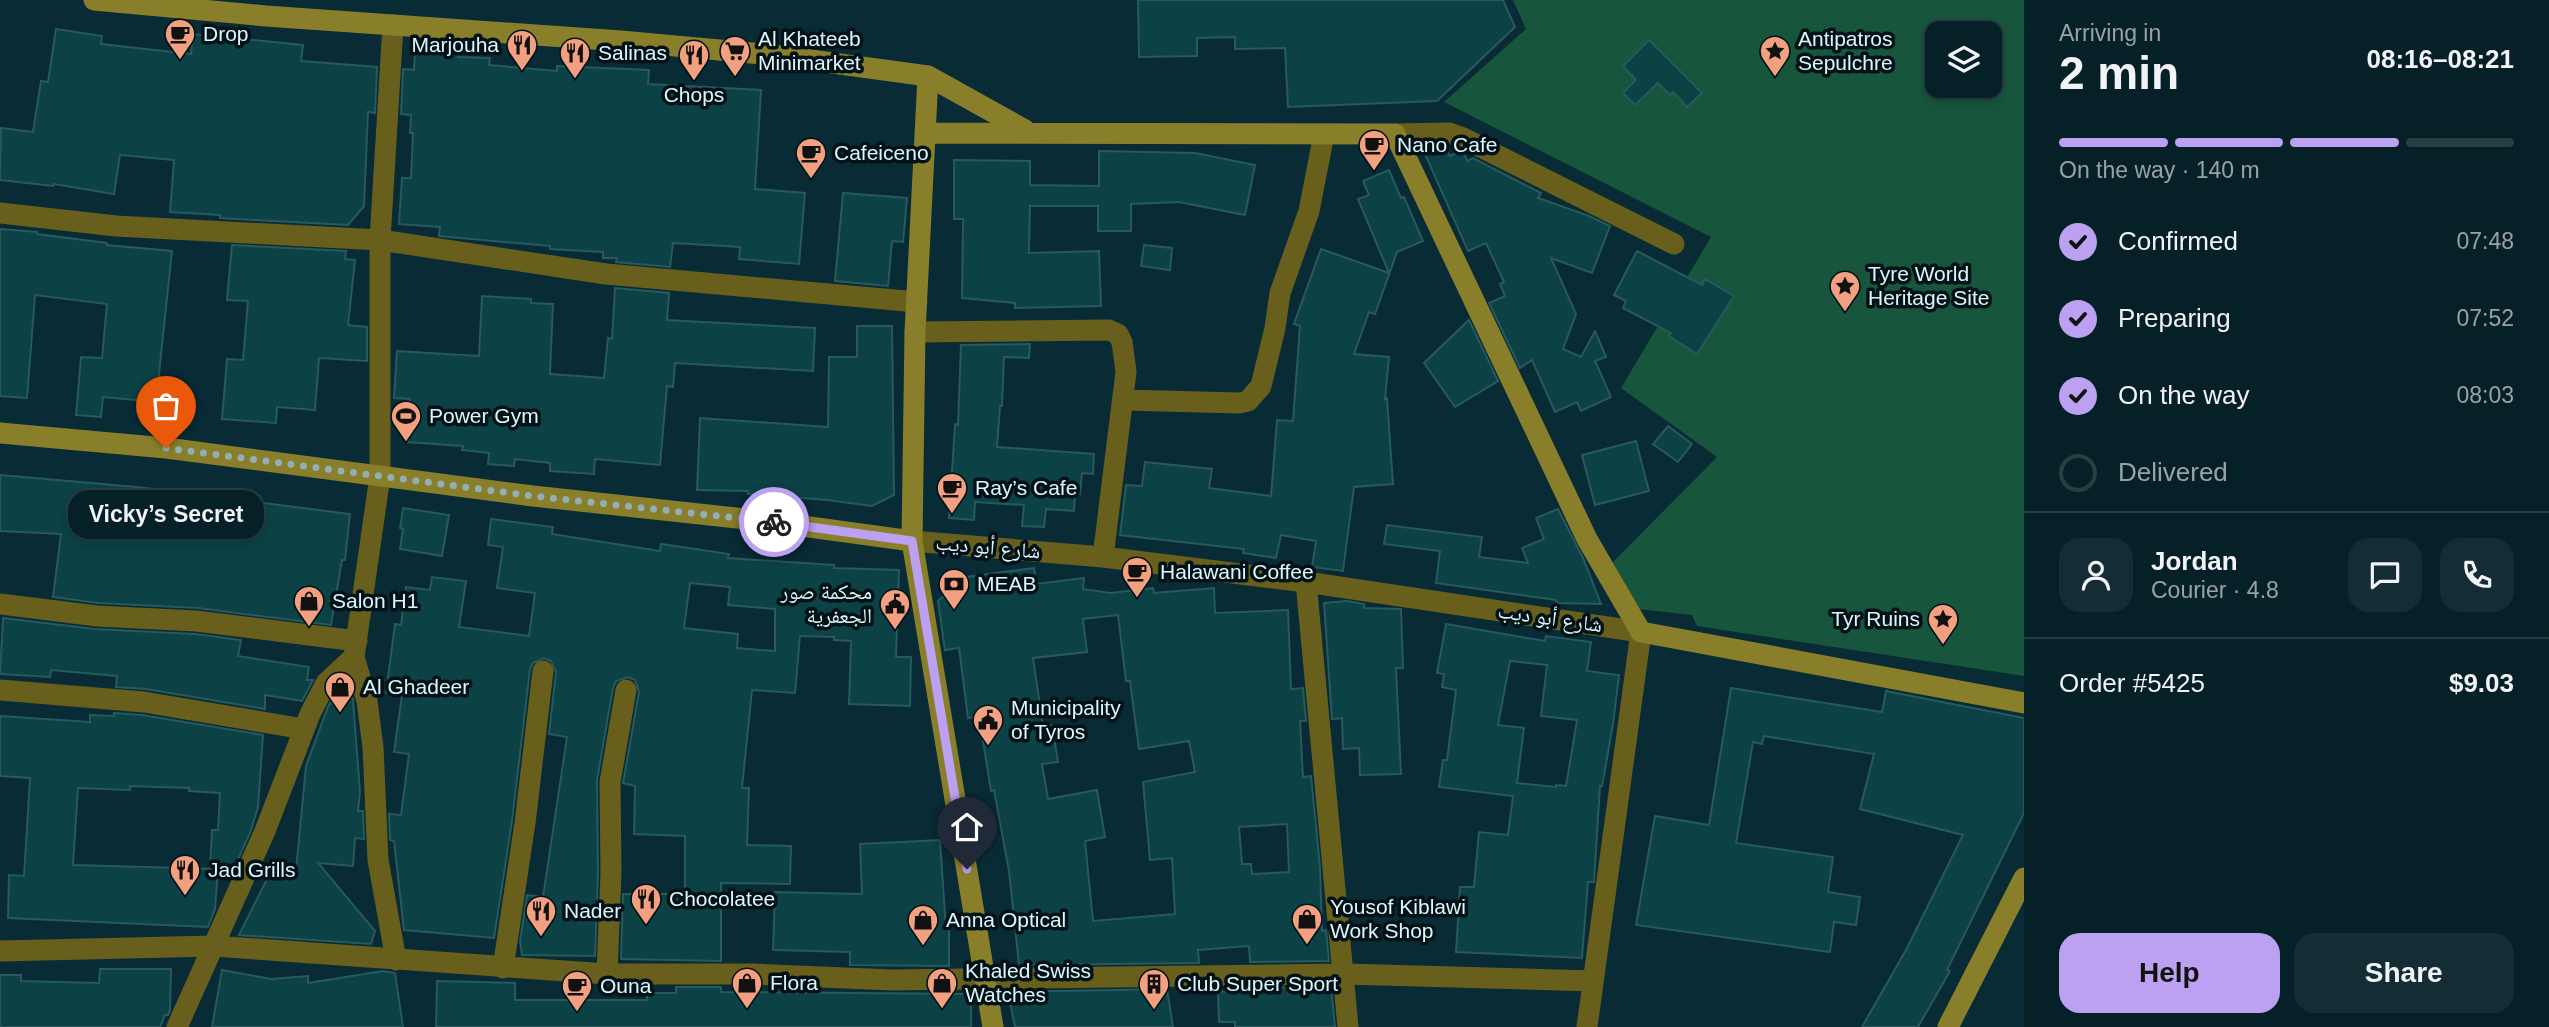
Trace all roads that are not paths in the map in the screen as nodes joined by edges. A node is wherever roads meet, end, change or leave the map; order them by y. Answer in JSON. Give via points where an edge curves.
{"nodes":[{"id":1,"x":94,"y":0,"type":"edge"},
{"id":2,"x":393,"y":25,"type":"junction"},
{"id":3,"x":928,"y":76,"type":"junction"},
{"id":4,"x":1029,"y":132,"type":"junction"},
{"id":5,"x":926,"y":133,"type":"junction"},
{"id":6,"x":1324,"y":134,"type":"junction"},
{"id":7,"x":1395,"y":134,"type":"junction"},
{"id":8,"x":0,"y":213,"type":"edge"},
{"id":9,"x":380,"y":240,"type":"junction"},
{"id":10,"x":1674,"y":244,"type":"dead end"},
{"id":11,"x":917,"y":302,"type":"junction"},
{"id":12,"x":915,"y":332,"type":"junction"},
{"id":13,"x":1124,"y":400,"type":"junction"},
{"id":14,"x":0,"y":433,"type":"edge"},
{"id":15,"x":380,"y":476,"type":"junction"},
{"id":16,"x":912,"y":541,"type":"junction"},
{"id":17,"x":1103,"y":556,"type":"junction"},
{"id":18,"x":1306,"y":582,"type":"junction"},
{"id":19,"x":0,"y":604,"type":"edge"},
{"id":20,"x":1641,"y":632,"type":"junction"},
{"id":21,"x":356,"y":649,"type":"junction"},
{"id":22,"x":543,"y":671,"type":"dead end"},
{"id":23,"x":0,"y":690,"type":"edge"},
{"id":24,"x":626,"y":690,"type":"dead end"},
{"id":25,"x":2024,"y":703,"type":"edge"},
{"id":26,"x":304,"y":729,"type":"junction"},
{"id":27,"x":2024,"y":878,"type":"edge"},
{"id":28,"x":214,"y":946,"type":"junction"},
{"id":29,"x":0,"y":951,"type":"edge"},
{"id":30,"x":396,"y":960,"type":"junction"},
{"id":31,"x":503,"y":968,"type":"junction"},
{"id":32,"x":607,"y":974,"type":"junction"},
{"id":33,"x":1344,"y":974,"type":"junction"},
{"id":34,"x":984,"y":979,"type":"junction"},
{"id":35,"x":1593,"y":981,"type":"junction"},
{"id":36,"x":177,"y":1027,"type":"edge"},
{"id":37,"x":993,"y":1027,"type":"edge"},
{"id":38,"x":1348,"y":1027,"type":"edge"},
{"id":39,"x":1587,"y":1027,"type":"edge"},
{"id":40,"x":1948,"y":1027,"type":"edge"}],
"edges":[{"from":1,"to":2,"type":"main road"},
{"from":2,"to":3,"type":"main road","via":[[774,55]]},
{"from":2,"to":9,"type":"street"},
{"from":3,"to":4,"type":"main road"},
{"from":3,"to":5,"type":"main road"},
{"from":4,"to":5,"type":"main road"},
{"from":4,"to":6,"type":"main road"},
{"from":5,"to":11,"type":"main road"},
{"from":6,"to":7,"type":"main road"},
{"from":6,"to":13,"type":"street","via":[[1309,211],[1280,293],[1261,386],[1255,395],[1239,403]]},
{"from":7,"to":10,"type":"street","via":[[1449,133],[1463,138]]},
{"from":7,"to":20,"type":"main road","via":[[1587,539]]},
{"from":8,"to":9,"type":"street","via":[[116,226]]},
{"from":9,"to":11,"type":"street","via":[[606,274]]},
{"from":9,"to":15,"type":"street"},
{"from":11,"to":12,"type":"main road"},
{"from":12,"to":13,"type":"street","via":[[1109,330],[1118,334],[1124,350]]},
{"from":12,"to":16,"type":"main road"},
{"from":13,"to":17,"type":"street"},
{"from":14,"to":15,"type":"main road","name":"شارع أبو ديب","via":[[166,448]]},
{"from":15,"to":16,"type":"main road","name":"شارع أبو ديب"},
{"from":15,"to":21,"type":"street"},
{"from":16,"to":17,"type":"street","name":"شارع أبو ديب"},
{"from":16,"to":34,"type":"main road"},
{"from":17,"to":18,"type":"street","name":"شارع أبو ديب"},
{"from":18,"to":20,"type":"street","name":"شارع أبو ديب"},
{"from":18,"to":33,"type":"street"},
{"from":19,"to":21,"type":"street","via":[[97,616],[196,621]]},
{"from":20,"to":25,"type":"main road"},
{"from":20,"to":35,"type":"street"},
{"from":21,"to":26,"type":"street","via":[[326,683]]},
{"from":21,"to":30,"type":"street","via":[[368,701],[378,860]]},
{"from":22,"to":31,"type":"street"},
{"from":23,"to":26,"type":"street","via":[[144,702]]},
{"from":24,"to":32,"type":"street","via":[[610,782]]},
{"from":26,"to":28,"type":"street"},
{"from":27,"to":40,"type":"main road"},
{"from":28,"to":29,"type":"street"},
{"from":28,"to":30,"type":"street"},
{"from":28,"to":36,"type":"street"},
{"from":30,"to":31,"type":"street"},
{"from":31,"to":32,"type":"street"},
{"from":32,"to":34,"type":"street"},
{"from":33,"to":34,"type":"street"},
{"from":33,"to":35,"type":"street"},
{"from":33,"to":38,"type":"street"},
{"from":34,"to":37,"type":"main road"},
{"from":35,"to":39,"type":"street"}]}
